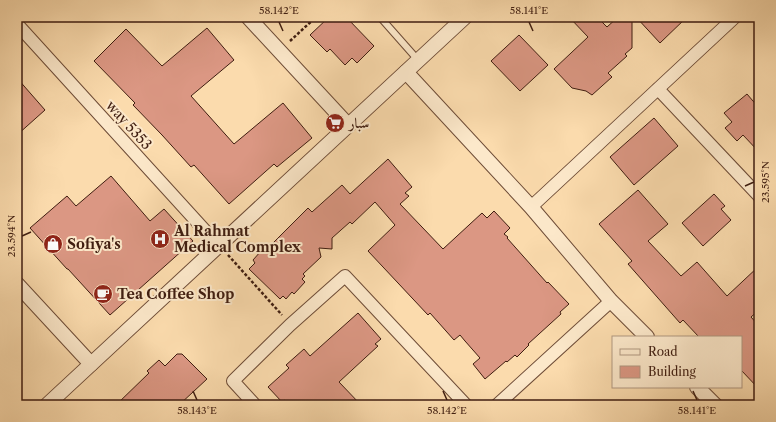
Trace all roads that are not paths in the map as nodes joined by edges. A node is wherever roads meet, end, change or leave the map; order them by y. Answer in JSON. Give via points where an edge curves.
{"nodes":[{"id":1,"x":248,"y":17,"type":"edge"},
{"id":2,"x":380,"y":17,"type":"edge"},
{"id":3,"x":465,"y":17,"type":"edge"},
{"id":4,"x":735,"y":17,"type":"edge"},
{"id":5,"x":17,"y":24,"type":"edge"},
{"id":6,"x":418,"y":60,"type":"junction"},
{"id":7,"x":406,"y":72,"type":"junction"},
{"id":8,"x":658,"y":89,"type":"junction"},
{"id":9,"x":348,"y":125,"type":"junction"},
{"id":10,"x":759,"y":196,"type":"edge"},
{"id":11,"x":531,"y":208,"type":"junction"},
{"id":12,"x":219,"y":246,"type":"junction"},
{"id":13,"x":17,"y":284,"type":"edge"},
{"id":14,"x":611,"y":301,"type":"junction"},
{"id":15,"x":646,"y":336,"type":"edge"},
{"id":16,"x":91,"y":364,"type":"junction"},
{"id":17,"x":698,"y":388,"type":"edge"},
{"id":18,"x":47,"y":405,"type":"edge"},
{"id":19,"x":255,"y":405,"type":"edge"},
{"id":20,"x":466,"y":405,"type":"edge"},
{"id":21,"x":497,"y":405,"type":"edge"},
{"id":22,"x":715,"y":405,"type":"edge"}],
"edges":[{"from":1,"to":9,"type":"street"},
{"from":2,"to":6,"type":"lane"},
{"from":3,"to":6,"type":"street"},
{"from":4,"to":8,"type":"street"},
{"from":5,"to":12,"type":"street","name":"way 5353"},
{"from":6,"to":7,"type":"street"},
{"from":7,"to":9,"type":"street"},
{"from":7,"to":11,"type":"street"},
{"from":8,"to":10,"type":"street"},
{"from":8,"to":11,"type":"street"},
{"from":9,"to":12,"type":"street"},
{"from":11,"to":14,"type":"street"},
{"from":12,"to":16,"type":"street"},
{"from":13,"to":16,"type":"street"},
{"from":14,"to":15,"type":"street"},
{"from":14,"to":21,"type":"street"},
{"from":16,"to":18,"type":"street"},
{"from":17,"to":22,"type":"street"},
{"from":19,"to":20,"type":"street","via":[[233,381],[344,276]]}]}
